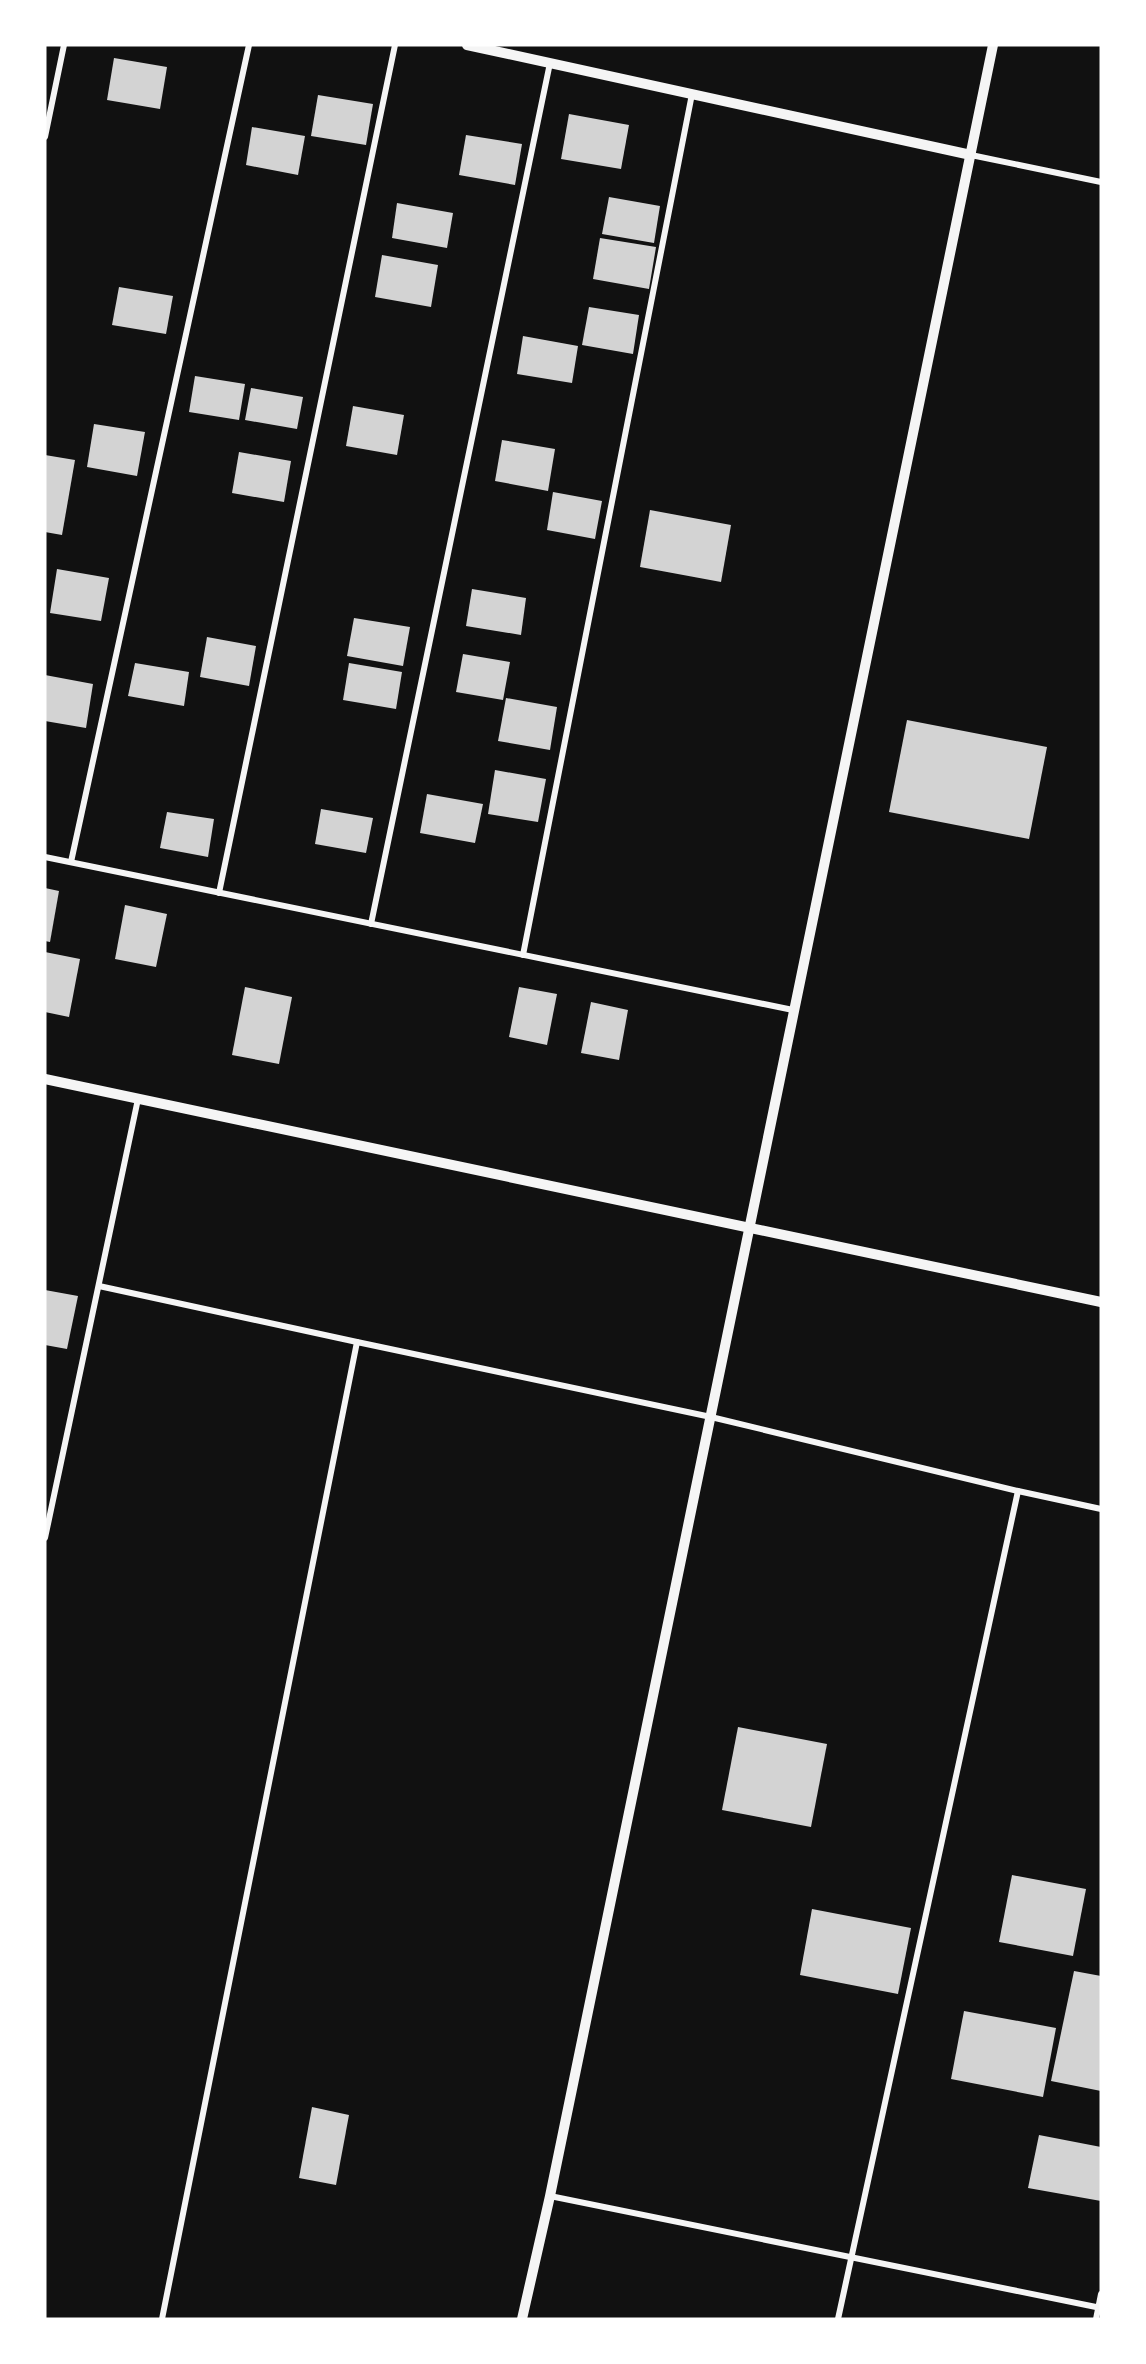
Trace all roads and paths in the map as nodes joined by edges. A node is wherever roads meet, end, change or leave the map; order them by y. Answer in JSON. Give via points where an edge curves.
{"nodes":[{"id":1,"x":64,"y":45,"type":"edge"},
{"id":2,"x":249,"y":45,"type":"edge"},
{"id":3,"x":395,"y":45,"type":"edge"},
{"id":4,"x":467,"y":45,"type":"edge"},
{"id":5,"x":993,"y":45,"type":"edge"},
{"id":6,"x":550,"y":63,"type":"junction"},
{"id":7,"x":692,"y":94,"type":"junction"},
{"id":8,"x":45,"y":137,"type":"edge"},
{"id":9,"x":971,"y":154,"type":"junction"},
{"id":10,"x":1101,"y":182,"type":"edge"},
{"id":11,"x":45,"y":857,"type":"edge"},
{"id":12,"x":71,"y":862,"type":"junction"},
{"id":13,"x":219,"y":893,"type":"junction"},
{"id":14,"x":371,"y":924,"type":"junction"},
{"id":15,"x":523,"y":955,"type":"junction"},
{"id":16,"x":793,"y":1010,"type":"junction"},
{"id":17,"x":45,"y":1079,"type":"edge"},
{"id":18,"x":138,"y":1099,"type":"junction"},
{"id":19,"x":750,"y":1226,"type":"junction"},
{"id":20,"x":99,"y":1286,"type":"junction"},
{"id":21,"x":1101,"y":1302,"type":"edge"},
{"id":22,"x":357,"y":1342,"type":"junction"},
{"id":23,"x":711,"y":1417,"type":"junction"},
{"id":24,"x":1018,"y":1491,"type":"junction"},
{"id":25,"x":1101,"y":1509,"type":"edge"},
{"id":26,"x":45,"y":1538,"type":"edge"},
{"id":27,"x":550,"y":2196,"type":"junction"},
{"id":28,"x":850,"y":2259,"type":"junction"},
{"id":29,"x":1101,"y":2294,"type":"edge"},
{"id":30,"x":1100,"y":2308,"type":"edge"},
{"id":31,"x":162,"y":2319,"type":"edge"},
{"id":32,"x":522,"y":2319,"type":"edge"},
{"id":33,"x":837,"y":2319,"type":"edge"},
{"id":34,"x":1096,"y":2319,"type":"edge"}],
"edges":[{"from":1,"to":8,"type":"street"},
{"from":2,"to":12,"type":"street"},
{"from":3,"to":13,"type":"street"},
{"from":4,"to":6,"type":"street"},
{"from":5,"to":9,"type":"street"},
{"from":6,"to":7,"type":"street"},
{"from":6,"to":14,"type":"street"},
{"from":7,"to":9,"type":"street"},
{"from":7,"to":15,"type":"street"},
{"from":9,"to":10,"type":"street"},
{"from":9,"to":16,"type":"street"},
{"from":11,"to":12,"type":"street"},
{"from":12,"to":13,"type":"street"},
{"from":13,"to":14,"type":"street"},
{"from":14,"to":15,"type":"street"},
{"from":15,"to":16,"type":"street"},
{"from":16,"to":19,"type":"street"},
{"from":17,"to":18,"type":"street"},
{"from":18,"to":19,"type":"street"},
{"from":18,"to":20,"type":"street"},
{"from":19,"to":21,"type":"street"},
{"from":19,"to":23,"type":"street"},
{"from":20,"to":22,"type":"street"},
{"from":20,"to":26,"type":"street"},
{"from":22,"to":23,"type":"street"},
{"from":22,"to":31,"type":"street"},
{"from":23,"to":24,"type":"street"},
{"from":23,"to":27,"type":"street"},
{"from":24,"to":25,"type":"street"},
{"from":24,"to":28,"type":"street"},
{"from":27,"to":28,"type":"street"},
{"from":27,"to":32,"type":"street"},
{"from":28,"to":30,"type":"street"},
{"from":28,"to":33,"type":"street"},
{"from":29,"to":30,"type":"street"},
{"from":30,"to":34,"type":"street"}]}
